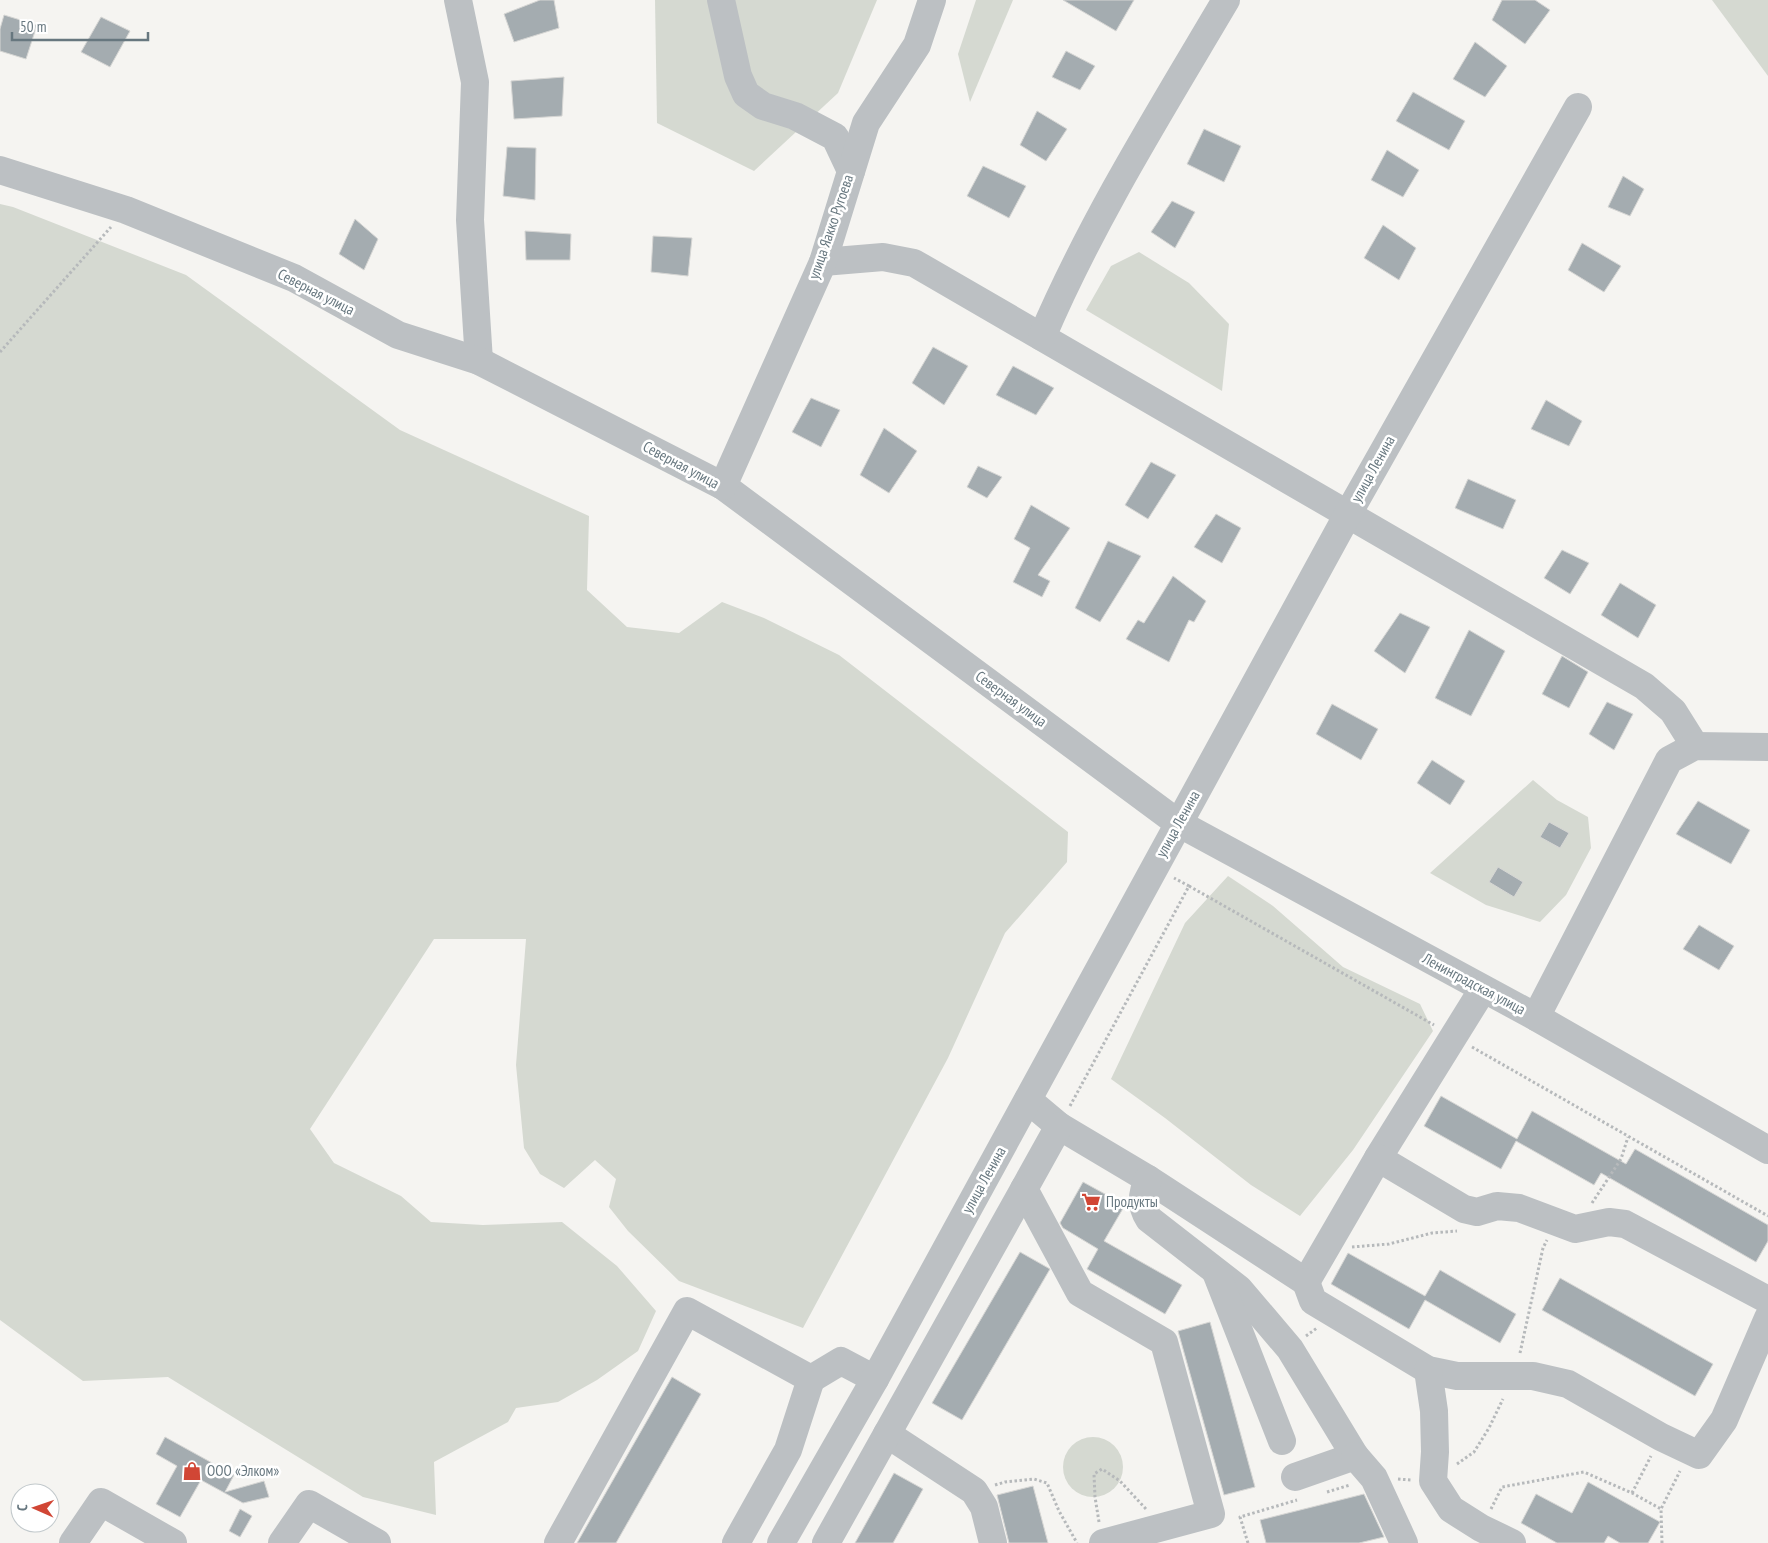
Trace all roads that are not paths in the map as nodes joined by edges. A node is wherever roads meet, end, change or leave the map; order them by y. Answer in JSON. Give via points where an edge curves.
{"nodes":[{"id":1,"x":458,"y":0,"type":"edge"},
{"id":2,"x":721,"y":0,"type":"edge"},
{"id":3,"x":932,"y":0,"type":"edge"},
{"id":4,"x":1226,"y":0,"type":"edge"},
{"id":5,"x":1578,"y":107,"type":"dead end"},
{"id":6,"x":0,"y":170,"type":"edge"},
{"id":7,"x":850,"y":171,"type":"junction"},
{"id":8,"x":822,"y":262,"type":"junction"},
{"id":9,"x":1042,"y":337,"type":"junction"},
{"id":10,"x":479,"y":361,"type":"junction"},
{"id":11,"x":723,"y":486,"type":"junction"},
{"id":12,"x":1348,"y":514,"type":"junction"},
{"id":13,"x":1695,"y":746,"type":"junction"},
{"id":14,"x":1768,"y":747,"type":"edge"},
{"id":15,"x":1178,"y":823,"type":"junction"},
{"id":16,"x":1483,"y":989,"type":"junction"},
{"id":17,"x":1536,"y":1017,"type":"junction"},
{"id":18,"x":1028,"y":1100,"type":"junction"},
{"id":19,"x":1059,"y":1126,"type":"junction"},
{"id":20,"x":1768,"y":1150,"type":"edge"},
{"id":21,"x":1378,"y":1158,"type":"junction"},
{"id":22,"x":1148,"y":1179,"type":"junction"},
{"id":23,"x":1024,"y":1189,"type":"junction"},
{"id":24,"x":1216,"y":1272,"type":"junction"},
{"id":25,"x":1306,"y":1282,"type":"junction"},
{"id":26,"x":1768,"y":1300,"type":"edge"},
{"id":27,"x":1768,"y":1318,"type":"edge"},
{"id":28,"x":1428,"y":1370,"type":"junction"},
{"id":29,"x":811,"y":1379,"type":"junction"},
{"id":30,"x":875,"y":1379,"type":"junction"},
{"id":31,"x":887,"y":1434,"type":"junction"},
{"id":32,"x":1282,"y":1441,"type":"dead end"},
{"id":33,"x":788,"y":1450,"type":"junction"},
{"id":34,"x":1355,"y":1456,"type":"junction"},
{"id":35,"x":822,"y":1471,"type":"junction"},
{"id":36,"x":1299,"y":1488,"type":"road end"},
{"id":37,"x":1101,"y":1534,"type":"edge"},
{"id":38,"x":73,"y":1543,"type":"edge"},
{"id":39,"x":173,"y":1543,"type":"edge"},
{"id":40,"x":282,"y":1543,"type":"edge"},
{"id":41,"x":377,"y":1543,"type":"edge"},
{"id":42,"x":558,"y":1543,"type":"edge"},
{"id":43,"x":736,"y":1543,"type":"edge"},
{"id":44,"x":781,"y":1543,"type":"edge"},
{"id":45,"x":826,"y":1543,"type":"edge"},
{"id":46,"x":993,"y":1543,"type":"edge"},
{"id":47,"x":1404,"y":1543,"type":"edge"},
{"id":48,"x":1512,"y":1543,"type":"edge"}],
"edges":[{"from":1,"to":10,"type":"street","via":[[475,82],[470,220]]},
{"from":2,"to":7,"type":"street","via":[[738,76],[746,94],[763,106],[795,116],[835,138]]},
{"from":3,"to":7,"type":"street","name":"улица Яакко Ругоева","via":[[917,45],[866,122]]},
{"from":4,"to":9,"type":"street","via":[[1131,161],[1064,287]]},
{"from":5,"to":12,"type":"street","name":"улица Ленина"},
{"from":6,"to":10,"type":"street","name":"Северная улица","via":[[126,210],[294,278],[398,335]]},
{"from":7,"to":8,"type":"street","name":"улица Яакко Ругоева"},
{"from":8,"to":9,"type":"street","via":[[883,257],[914,263]]},
{"from":8,"to":11,"type":"street","name":"улица Яакко Ругоева"},
{"from":9,"to":12,"type":"street"},
{"from":10,"to":11,"type":"street","name":"Северная улица"},
{"from":11,"to":15,"type":"street","name":"Северная улица"},
{"from":12,"to":13,"type":"street","via":[[1644,686],[1673,711]]},
{"from":12,"to":15,"type":"street","name":"улица Ленина"},
{"from":13,"to":14,"type":"street"},
{"from":13,"to":17,"type":"street","via":[[1669,760]]},
{"from":15,"to":16,"type":"street","name":"Ленинградская улица"},
{"from":15,"to":18,"type":"street","name":"улица Ленина"},
{"from":16,"to":17,"type":"street","name":"Ленинградская улица"},
{"from":16,"to":21,"type":"street"},
{"from":17,"to":20,"type":"street","name":"Ленинградская улица"},
{"from":18,"to":19,"type":"street"},
{"from":18,"to":30,"type":"street","name":"улица Ленина"},
{"from":19,"to":22,"type":"street"},
{"from":19,"to":23,"type":"street"},
{"from":21,"to":25,"type":"street"},
{"from":21,"to":26,"type":"street","via":[[1464,1209],[1477,1212],[1497,1206],[1519,1208],[1575,1229],[1609,1222],[1625,1224]]},
{"from":22,"to":24,"type":"street","via":[[1142,1193],[1143,1210],[1149,1219]]},
{"from":22,"to":25,"type":"street"},
{"from":23,"to":31,"type":"street"},
{"from":23,"to":37,"type":"street","via":[[1080,1293],[1164,1342],[1211,1514],[1159,1528]]},
{"from":24,"to":32,"type":"street"},
{"from":24,"to":34,"type":"street","via":[[1239,1290],[1290,1349]]},
{"from":25,"to":28,"type":"street","via":[[1313,1302]]},
{"from":27,"to":28,"type":"street","via":[[1724,1420],[1699,1455],[1568,1384],[1533,1376],[1457,1376]]},
{"from":28,"to":48,"type":"street","via":[[1436,1452],[1433,1481],[1451,1509]]},
{"from":29,"to":30,"type":"street","via":[[841,1360]]},
{"from":29,"to":33,"type":"street"},
{"from":29,"to":42,"type":"street","via":[[687,1311]]},
{"from":30,"to":35,"type":"street","name":"улица Ленина"},
{"from":31,"to":45,"type":"street"},
{"from":31,"to":46,"type":"street","via":[[974,1491],[984,1507]]},
{"from":33,"to":35,"type":"street"},
{"from":33,"to":43,"type":"street"},
{"from":34,"to":36,"type":"street"},
{"from":34,"to":47,"type":"street","via":[[1374,1478]]},
{"from":35,"to":44,"type":"street","name":"улица Ленина"},
{"from":38,"to":39,"type":"street","via":[[101,1502]]},
{"from":40,"to":41,"type":"street","via":[[309,1504]]}]}
